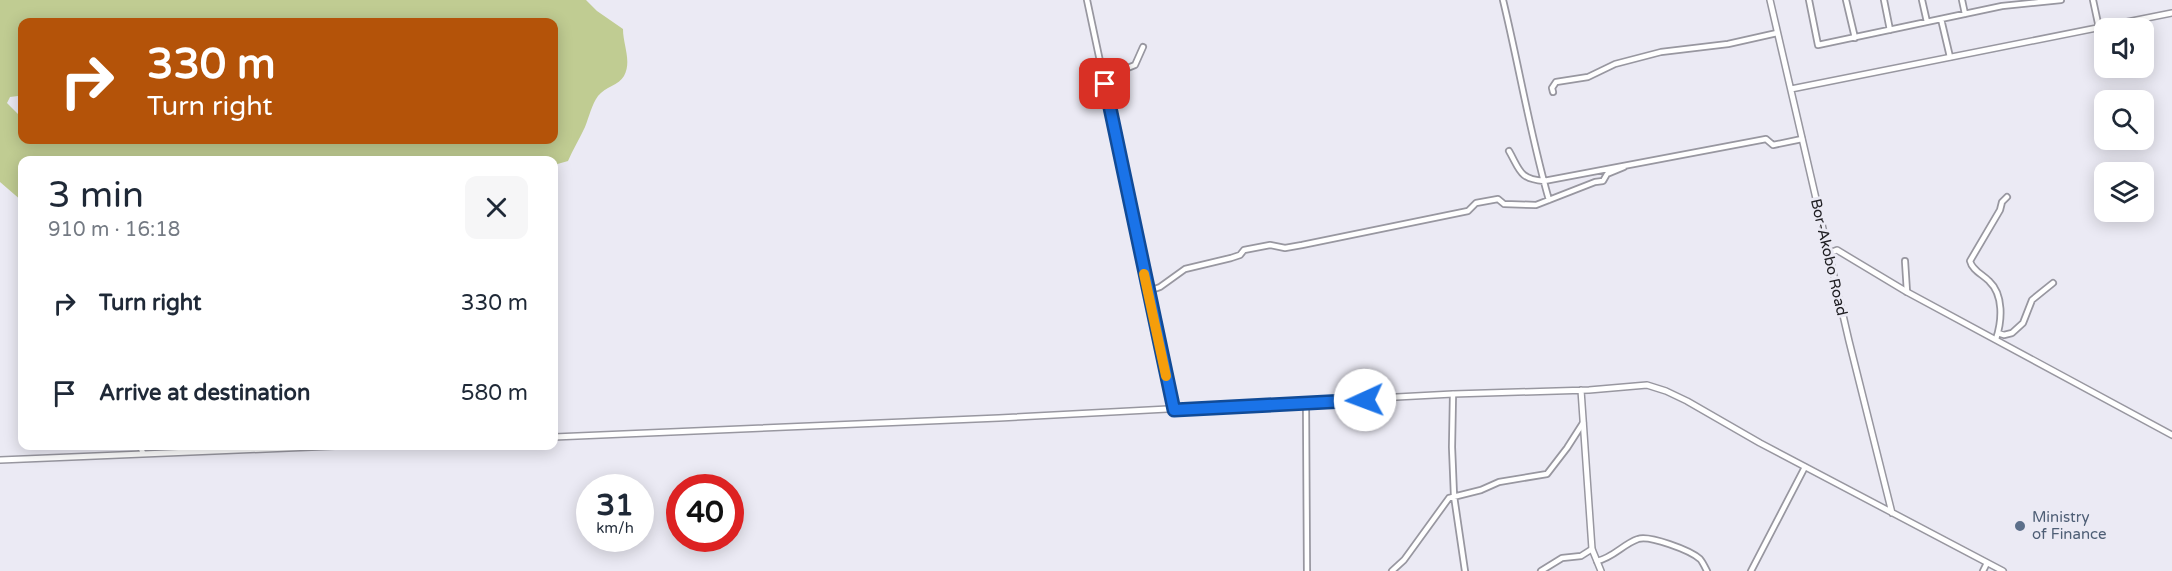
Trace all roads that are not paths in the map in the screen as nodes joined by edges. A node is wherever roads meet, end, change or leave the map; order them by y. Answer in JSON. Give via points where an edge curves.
{"nodes":[{"id":1,"x":1086,"y":0,"type":"edge"},
{"id":2,"x":1503,"y":0,"type":"edge"},
{"id":3,"x":1770,"y":0,"type":"edge"},
{"id":4,"x":1809,"y":0,"type":"edge"},
{"id":5,"x":1846,"y":0,"type":"edge"},
{"id":6,"x":1884,"y":0,"type":"edge"},
{"id":7,"x":1922,"y":0,"type":"edge"},
{"id":8,"x":1962,"y":0,"type":"edge"},
{"id":9,"x":2001,"y":0,"type":"edge"},
{"id":10,"x":2061,"y":0,"type":"edge"},
{"id":11,"x":2093,"y":0,"type":"edge"},
{"id":12,"x":2002,"y":6,"type":"junction"},
{"id":13,"x":2172,"y":13,"type":"edge"},
{"id":14,"x":1965,"y":14,"type":"junction"},
{"id":15,"x":2097,"y":18,"type":"edge"},
{"id":16,"x":2148,"y":18,"type":"edge"},
{"id":17,"x":1941,"y":19,"type":"junction"},
{"id":18,"x":1927,"y":22,"type":"junction"},
{"id":19,"x":2094,"y":29,"type":"edge"},
{"id":20,"x":1890,"y":30,"type":"junction"},
{"id":21,"x":1777,"y":33,"type":"junction"},
{"id":22,"x":1855,"y":38,"type":"junction"},
{"id":23,"x":1143,"y":47,"type":"dead end"},
{"id":24,"x":1950,"y":57,"type":"junction"},
{"id":25,"x":1105,"y":84,"type":"junction"},
{"id":26,"x":1791,"y":89,"type":"junction"},
{"id":27,"x":1553,"y":92,"type":"dead end"},
{"id":28,"x":1802,"y":139,"type":"junction"},
{"id":29,"x":1509,"y":151,"type":"dead end"},
{"id":30,"x":1624,"y":167,"type":"junction"},
{"id":31,"x":1544,"y":181,"type":"junction"},
{"id":32,"x":2007,"y":197,"type":"dead end"},
{"id":33,"x":1549,"y":200,"type":"junction"},
{"id":34,"x":1829,"y":253,"type":"junction"},
{"id":35,"x":1905,"y":261,"type":"dead end"},
{"id":36,"x":2053,"y":283,"type":"dead end"},
{"id":37,"x":1149,"y":291,"type":"junction"},
{"id":38,"x":1907,"y":292,"type":"junction"},
{"id":39,"x":1997,"y":336,"type":"junction"},
{"id":40,"x":1581,"y":390,"type":"junction"},
{"id":41,"x":1454,"y":394,"type":"junction"},
{"id":42,"x":1306,"y":402,"type":"junction"},
{"id":43,"x":1174,"y":410,"type":"junction"},
{"id":44,"x":1583,"y":423,"type":"junction"},
{"id":45,"x":2172,"y":435,"type":"edge"},
{"id":46,"x":558,"y":437,"type":"edge"},
{"id":47,"x":142,"y":450,"type":"edge"},
{"id":48,"x":225,"y":450,"type":"edge"},
{"id":49,"x":143,"y":453,"type":"junction"},
{"id":50,"x":0,"y":460,"type":"edge"},
{"id":51,"x":1805,"y":467,"type":"junction"},
{"id":52,"x":1454,"y":496,"type":"junction"},
{"id":53,"x":1892,"y":513,"type":"junction"},
{"id":54,"x":1592,"y":549,"type":"junction"},
{"id":55,"x":1597,"y":561,"type":"junction"},
{"id":56,"x":1987,"y":563,"type":"junction"},
{"id":57,"x":1306,"y":571,"type":"edge"},
{"id":58,"x":1392,"y":571,"type":"edge"},
{"id":59,"x":1465,"y":571,"type":"edge"},
{"id":60,"x":1541,"y":571,"type":"edge"},
{"id":61,"x":1601,"y":571,"type":"edge"},
{"id":62,"x":1707,"y":571,"type":"edge"},
{"id":63,"x":1751,"y":571,"type":"edge"},
{"id":64,"x":1983,"y":571,"type":"edge"},
{"id":65,"x":2003,"y":571,"type":"edge"}],
"edges":[{"from":1,"to":25,"type":"street"},
{"from":2,"to":31,"type":"street"},
{"from":3,"to":21,"type":"street","name":"Bor-Akobo Road"},
{"from":4,"to":22,"type":"street","via":[[1818,45]]},
{"from":5,"to":22,"type":"street"},
{"from":6,"to":20,"type":"street"},
{"from":7,"to":18,"type":"street"},
{"from":8,"to":14,"type":"street"},
{"from":9,"to":12,"type":"street"},
{"from":10,"to":12,"type":"street"},
{"from":11,"to":15,"type":"street"},
{"from":12,"to":14,"type":"street"},
{"from":13,"to":16,"type":"street"},
{"from":14,"to":17,"type":"street"},
{"from":17,"to":18,"type":"street"},
{"from":17,"to":24,"type":"street"},
{"from":18,"to":20,"type":"street"},
{"from":19,"to":24,"type":"street"},
{"from":20,"to":22,"type":"street"},
{"from":21,"to":26,"type":"street","name":"Bor-Akobo Road"},
{"from":21,"to":27,"type":"street","via":[[1661,52],[1615,64],[1588,77],[1556,82]]},
{"from":23,"to":25,"type":"street","via":[[1135,65]]},
{"from":24,"to":26,"type":"street"},
{"from":25,"to":37,"type":"street"},
{"from":26,"to":28,"type":"street","name":"Bor-Akobo Road"},
{"from":28,"to":30,"type":"street","via":[[1773,145],[1766,139],[1745,141]]},
{"from":28,"to":34,"type":"street","name":"Bor-Akobo Road"},
{"from":29,"to":31,"type":"street","via":[[1522,175]]},
{"from":30,"to":31,"type":"street"},
{"from":30,"to":33,"type":"street","via":[[1607,174],[1603,181]]},
{"from":31,"to":33,"type":"street"},
{"from":32,"to":39,"type":"street","via":[[1970,261],[1997,292],[2001,321]]},
{"from":33,"to":37,"type":"street","via":[[1536,205],[1504,204],[1498,199],[1476,203],[1468,211],[1285,249],[1270,245],[1244,250],[1231,258],[1185,269]]},
{"from":34,"to":38,"type":"street","via":[[1837,250]]},
{"from":34,"to":53,"type":"street","name":"Bor-Akobo Road"},
{"from":35,"to":38,"type":"street"},
{"from":36,"to":39,"type":"street","via":[[2032,300],[2023,323],[2012,333]]},
{"from":37,"to":43,"type":"street"},
{"from":38,"to":39,"type":"street"},
{"from":39,"to":45,"type":"street","via":[[2041,365]]},
{"from":40,"to":41,"type":"street"},
{"from":40,"to":44,"type":"street"},
{"from":40,"to":51,"type":"street","via":[[1638,385],[1666,391]]},
{"from":41,"to":42,"type":"street"},
{"from":41,"to":52,"type":"street"},
{"from":42,"to":43,"type":"street"},
{"from":42,"to":57,"type":"street"},
{"from":43,"to":46,"type":"street"},
{"from":44,"to":52,"type":"street","via":[[1547,474],[1499,482]]},
{"from":44,"to":54,"type":"street"},
{"from":47,"to":49,"type":"street"},
{"from":48,"to":49,"type":"street"},
{"from":49,"to":50,"type":"street"},
{"from":51,"to":53,"type":"street"},
{"from":51,"to":63,"type":"street"},
{"from":52,"to":58,"type":"street"},
{"from":52,"to":59,"type":"street"},
{"from":53,"to":56,"type":"street"},
{"from":54,"to":55,"type":"street"},
{"from":54,"to":60,"type":"street","via":[[1581,556],[1562,558]]},
{"from":55,"to":61,"type":"street"},
{"from":55,"to":62,"type":"street","via":[[1629,542],[1647,537],[1700,559]]},
{"from":56,"to":64,"type":"street"},
{"from":56,"to":65,"type":"street"}]}
